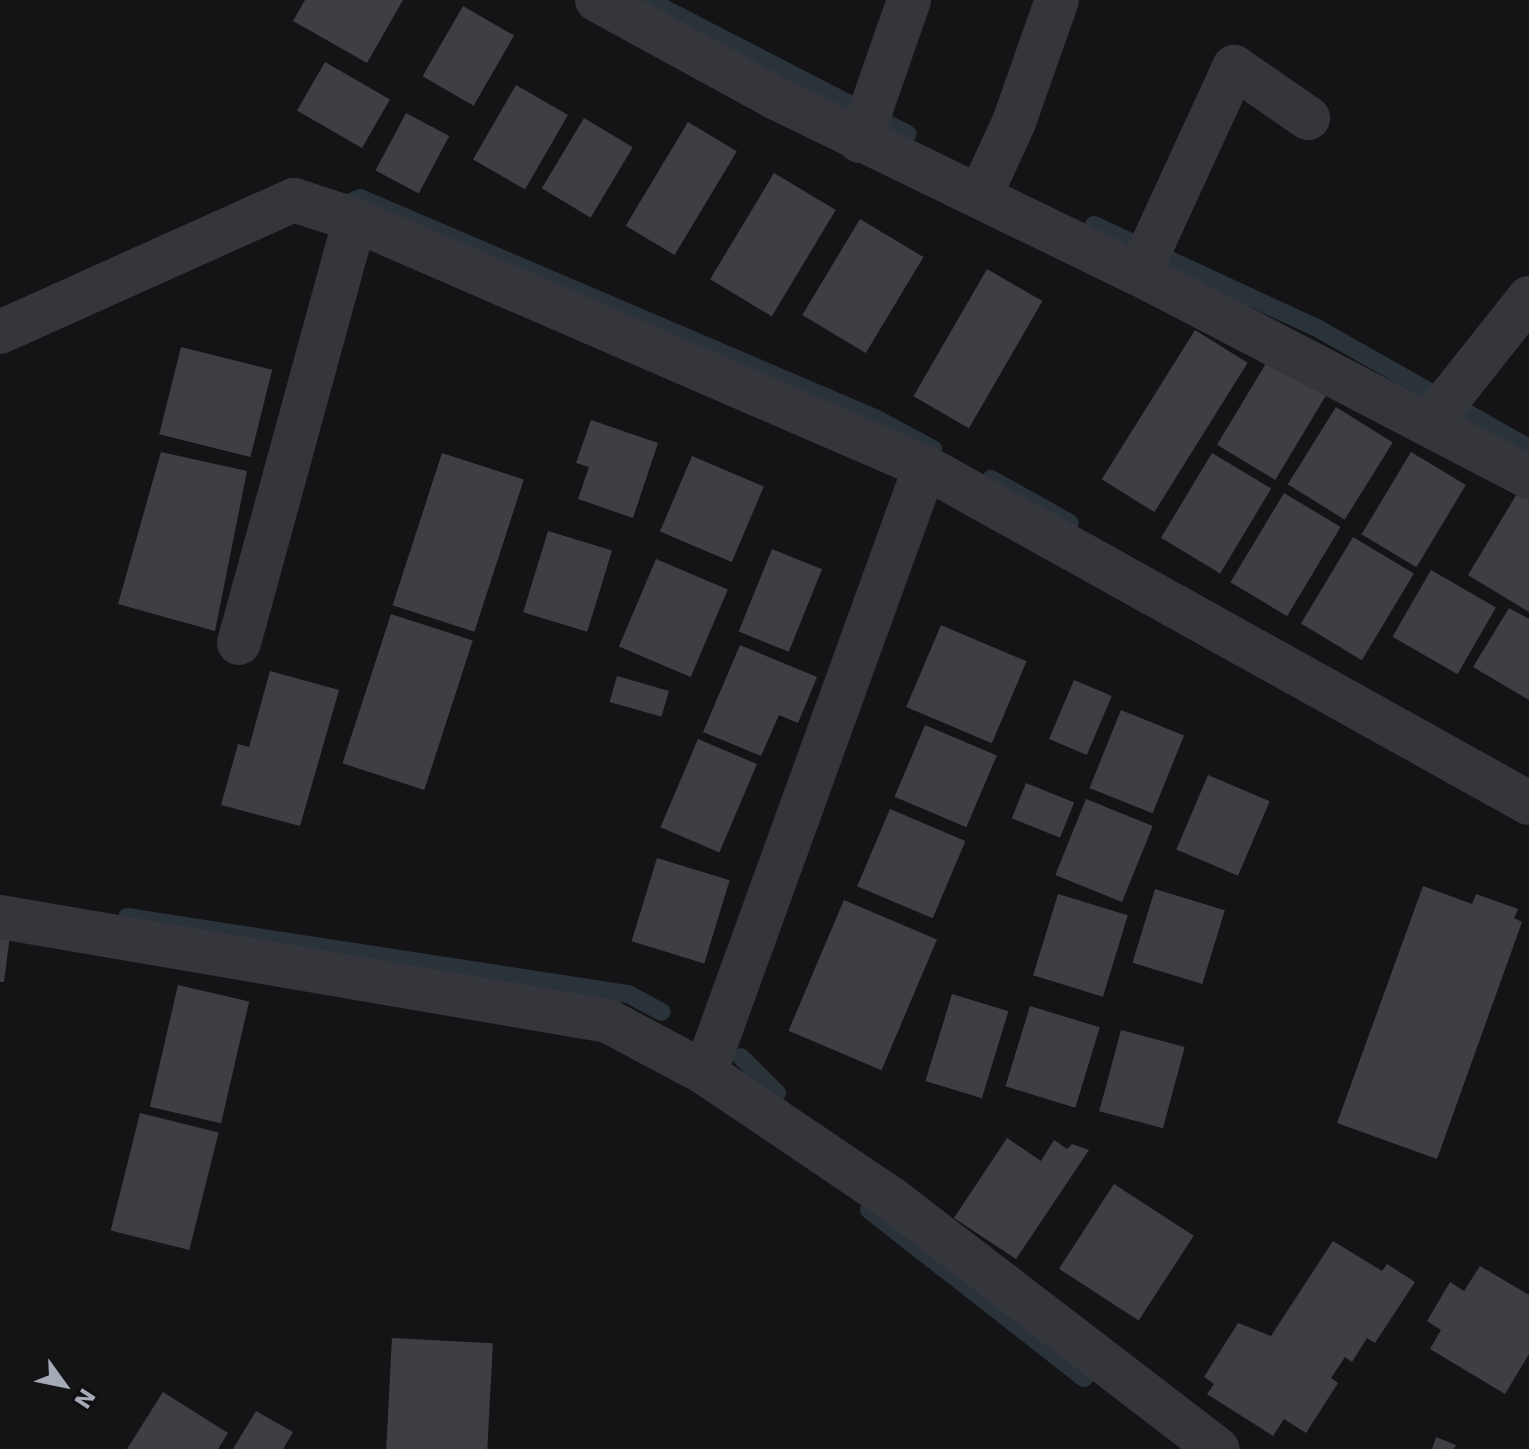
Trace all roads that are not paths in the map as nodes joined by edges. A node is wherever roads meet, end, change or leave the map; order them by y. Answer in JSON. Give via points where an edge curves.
{"nodes":[{"id":1,"x":597,"y":0,"type":"edge"},
{"id":2,"x":909,"y":0,"type":"edge"},
{"id":3,"x":1057,"y":0,"type":"edge"},
{"id":4,"x":1308,"y":118,"type":"dead end"},
{"id":5,"x":867,"y":124,"type":"junction"},
{"id":6,"x":987,"y":182,"type":"junction"},
{"id":7,"x":355,"y":220,"type":"junction"},
{"id":8,"x":1147,"y":257,"type":"junction"},
{"id":9,"x":1529,"y":298,"type":"edge"},
{"id":10,"x":0,"y":332,"type":"edge"},
{"id":11,"x":1439,"y":411,"type":"junction"},
{"id":12,"x":925,"y":467,"type":"junction"},
{"id":13,"x":1529,"y":477,"type":"edge"},
{"id":14,"x":239,"y":643,"type":"dead end"},
{"id":15,"x":1529,"y":803,"type":"edge"},
{"id":16,"x":0,"y":917,"type":"edge"},
{"id":17,"x":705,"y":1073,"type":"junction"},
{"id":18,"x":1199,"y":1444,"type":"edge"}],
"edges":[{"from":1,"to":5,"type":"street"},
{"from":2,"to":5,"type":"street"},
{"from":3,"to":6,"type":"street"},
{"from":4,"to":8,"type":"street","via":[[1234,67]]},
{"from":5,"to":6,"type":"street"},
{"from":6,"to":8,"type":"street"},
{"from":7,"to":10,"type":"street","via":[[294,200]]},
{"from":7,"to":12,"type":"street"},
{"from":7,"to":14,"type":"street"},
{"from":8,"to":11,"type":"street"},
{"from":9,"to":11,"type":"street"},
{"from":11,"to":13,"type":"street"},
{"from":12,"to":15,"type":"street"},
{"from":12,"to":17,"type":"street"},
{"from":16,"to":17,"type":"street","via":[[608,1021]]},
{"from":17,"to":18,"type":"street","via":[[889,1197]]}]}
